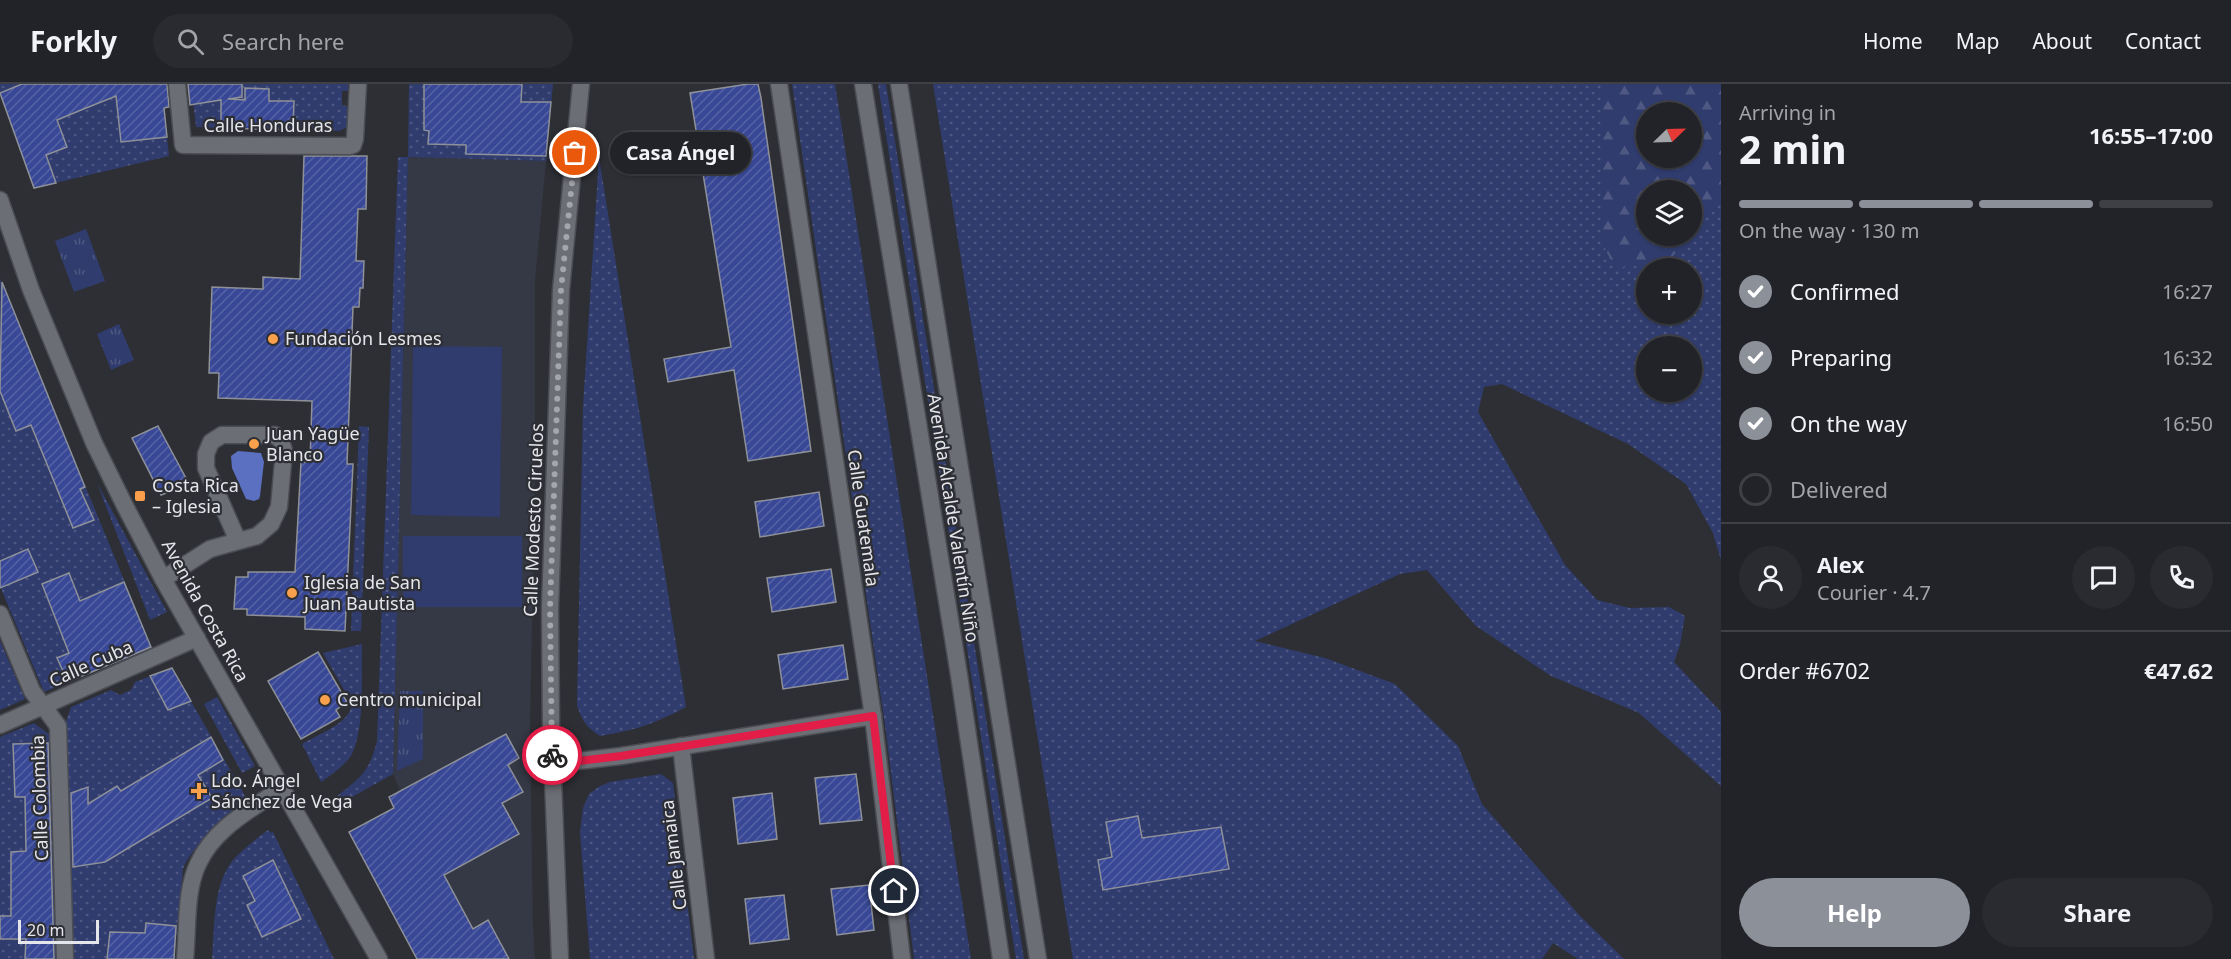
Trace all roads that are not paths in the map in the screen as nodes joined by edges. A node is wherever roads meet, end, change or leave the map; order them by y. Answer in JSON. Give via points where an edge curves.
{"nodes":[{"id":1,"x":177,"y":84,"type":"edge"},
{"id":2,"x":358,"y":84,"type":"edge"},
{"id":3,"x":581,"y":84,"type":"edge"},
{"id":4,"x":780,"y":84,"type":"edge"},
{"id":5,"x":863,"y":84,"type":"edge"},
{"id":6,"x":899,"y":84,"type":"edge"},
{"id":7,"x":0,"y":200,"type":"edge"},
{"id":8,"x":238,"y":541,"type":"junction"},
{"id":9,"x":163,"y":579,"type":"junction"},
{"id":10,"x":0,"y":614,"type":"edge"},
{"id":11,"x":197,"y":638,"type":"junction"},
{"id":12,"x":43,"y":706,"type":"junction"},
{"id":13,"x":873,"y":716,"type":"junction"},
{"id":14,"x":0,"y":725,"type":"edge"},
{"id":15,"x":681,"y":746,"type":"junction"},
{"id":16,"x":553,"y":764,"type":"junction"},
{"id":17,"x":282,"y":788,"type":"junction"},
{"id":18,"x":65,"y":959,"type":"edge"},
{"id":19,"x":185,"y":959,"type":"edge"},
{"id":20,"x":379,"y":959,"type":"edge"},
{"id":21,"x":560,"y":959,"type":"edge"},
{"id":22,"x":706,"y":959,"type":"edge"},
{"id":23,"x":902,"y":959,"type":"edge"},
{"id":24,"x":1001,"y":959,"type":"edge"},
{"id":25,"x":1038,"y":959,"type":"edge"}],
"edges":[{"from":1,"to":2,"type":"street","name":"Calle Honduras","via":[[183,145],[353,144]]},
{"from":3,"to":16,"type":"street","name":"Calle Modesto Ciruelos","via":[[561,290],[550,608]]},
{"from":4,"to":13,"type":"street","name":"Calle Guatemala"},
{"from":5,"to":24,"type":"street","name":"Avenida Alcalde Valentín Niño"},
{"from":6,"to":25,"type":"street","name":"Avenida Alcalde Valentín Niño"},
{"from":7,"to":9,"type":"street","name":"Avenida Costa Rica","via":[[31,290],[94,443]]},
{"from":8,"to":8,"type":"street","via":[[256,536],[271,524],[279,507],[284,451],[275,435],[222,435],[211,442],[206,454],[206,468]]},
{"from":8,"to":9,"type":"street","via":[[210,549]]},
{"from":9,"to":11,"type":"street","name":"Avenida Costa Rica"},
{"from":10,"to":12,"type":"street","name":"Calle Colombia","via":[[32,691]]},
{"from":11,"to":12,"type":"street","name":"Calle Cuba"},
{"from":11,"to":17,"type":"street","name":"Avenida Costa Rica"},
{"from":12,"to":14,"type":"street","name":"Calle Cuba"},
{"from":12,"to":18,"type":"street","name":"Calle Colombia","via":[[58,726]]},
{"from":13,"to":15,"type":"street"},
{"from":13,"to":23,"type":"street","name":"Calle Guatemala"},
{"from":15,"to":16,"type":"street"},
{"from":15,"to":22,"type":"street","name":"Calle Jamaica"},
{"from":16,"to":21,"type":"street","name":"Calle Modesto Ciruelos"},
{"from":17,"to":19,"type":"street","via":[[228,825],[198,864],[191,889]]},
{"from":17,"to":20,"type":"street","name":"Avenida Costa Rica"}]}
